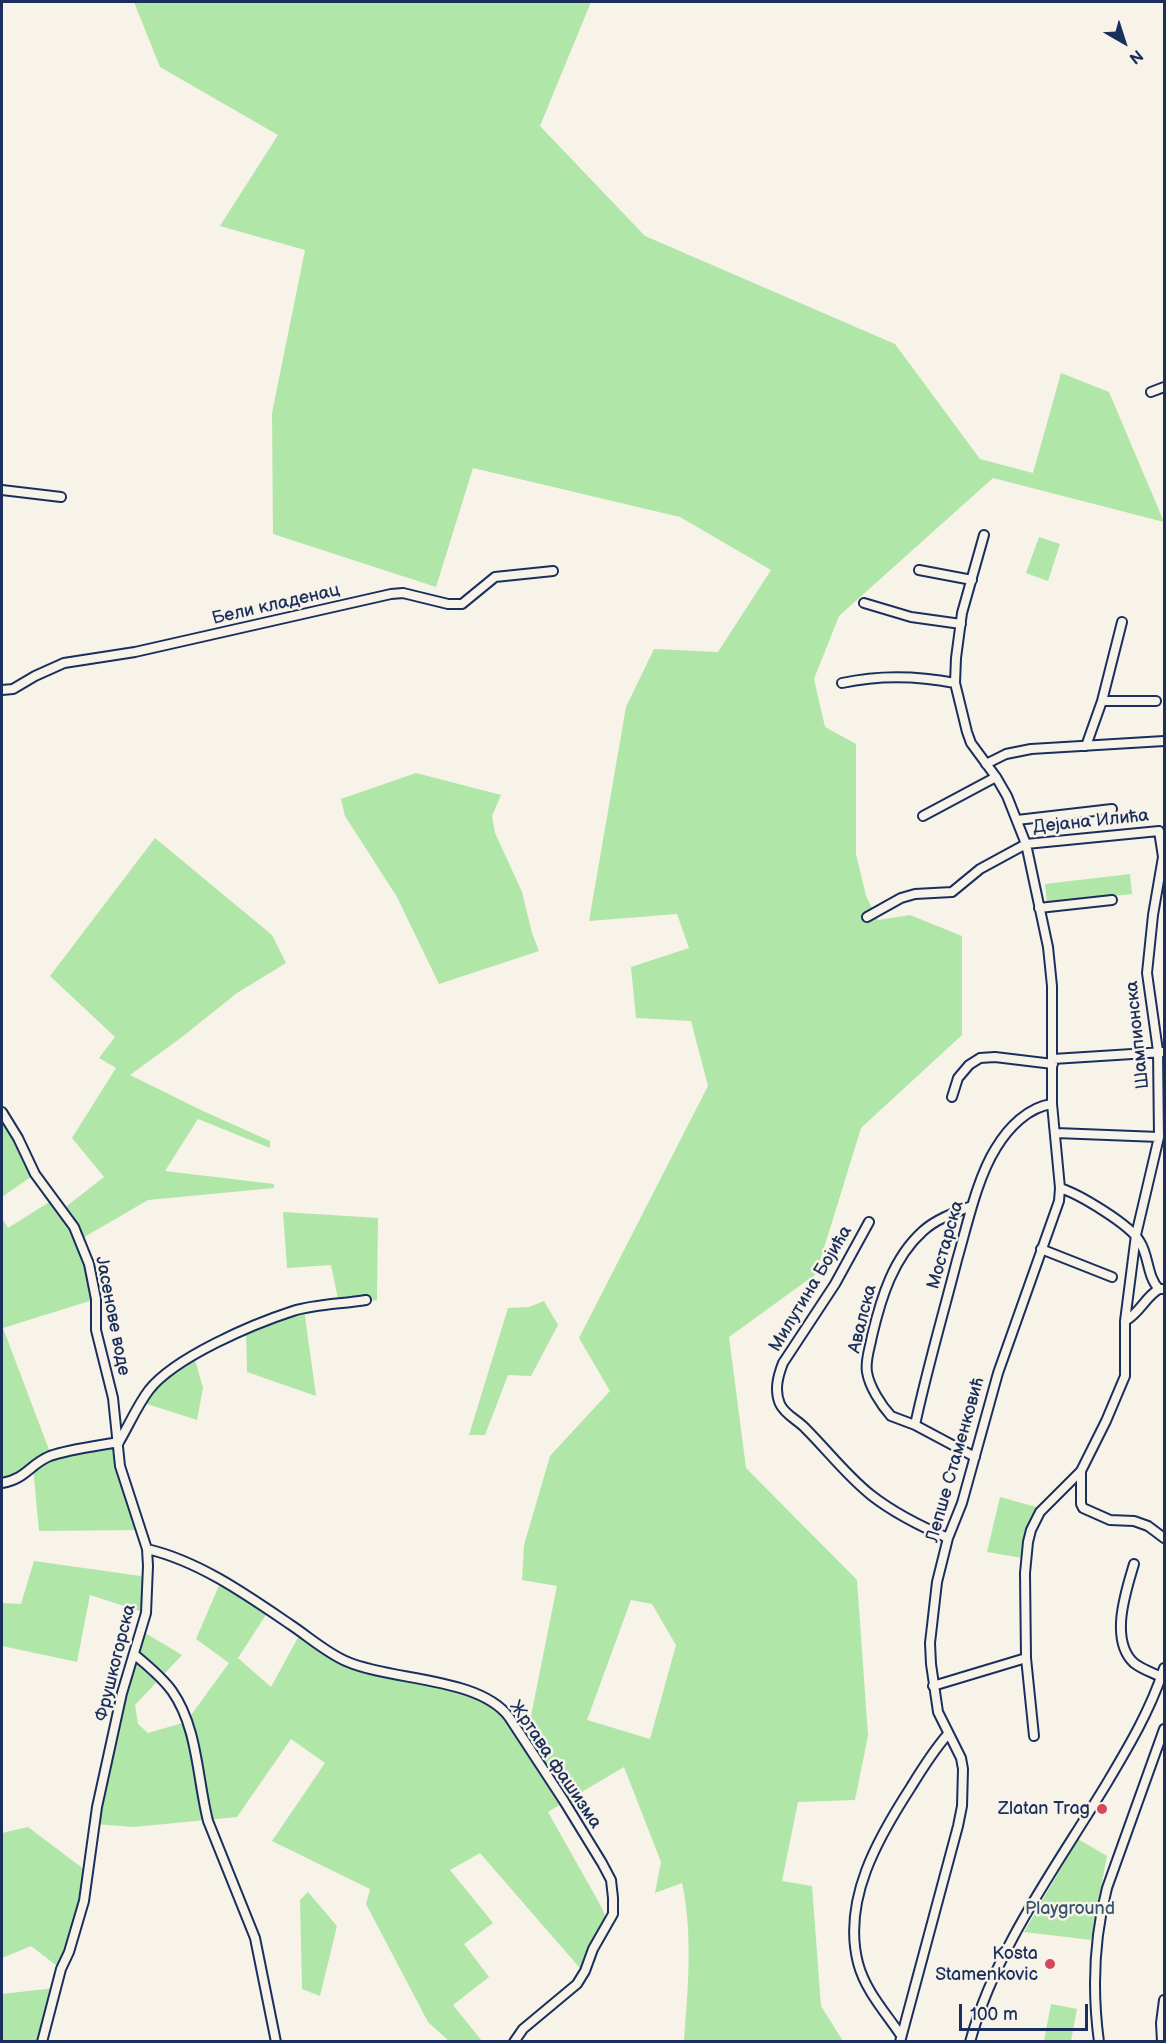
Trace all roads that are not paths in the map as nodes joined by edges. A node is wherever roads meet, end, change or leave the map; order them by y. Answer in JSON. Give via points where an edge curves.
{"nodes":[{"id":1,"x":1164,"y":387,"type":"edge"},
{"id":2,"x":1151,"y":392,"type":"dead end"},
{"id":3,"x":2,"y":490,"type":"edge"},
{"id":4,"x":61,"y":497,"type":"dead end"},
{"id":5,"x":984,"y":535,"type":"dead end"},
{"id":6,"x":919,"y":570,"type":"dead end"},
{"id":7,"x":554,"y":571,"type":"dead end"},
{"id":8,"x":972,"y":580,"type":"junction"},
{"id":9,"x":864,"y":603,"type":"dead end"},
{"id":10,"x":1122,"y":622,"type":"dead end"},
{"id":11,"x":961,"y":624,"type":"junction"},
{"id":12,"x":842,"y":683,"type":"dead end"},
{"id":13,"x":955,"y":683,"type":"junction"},
{"id":14,"x":2,"y":690,"type":"edge"},
{"id":15,"x":1102,"y":701,"type":"junction"},
{"id":16,"x":1156,"y":701,"type":"dead end"},
{"id":17,"x":1164,"y":741,"type":"edge"},
{"id":18,"x":1086,"y":746,"type":"junction"},
{"id":19,"x":986,"y":764,"type":"junction"},
{"id":20,"x":996,"y":777,"type":"junction"},
{"id":21,"x":1112,"y":809,"type":"dead end"},
{"id":22,"x":923,"y":816,"type":"dead end"},
{"id":23,"x":1017,"y":820,"type":"junction"},
{"id":24,"x":1159,"y":831,"type":"joint"},
{"id":25,"x":1026,"y":844,"type":"junction"},
{"id":26,"x":1112,"y":900,"type":"dead end"},
{"id":27,"x":1039,"y":908,"type":"junction"},
{"id":28,"x":867,"y":917,"type":"dead end"},
{"id":29,"x":1161,"y":1052,"type":"edge"},
{"id":30,"x":1053,"y":1062,"type":"junction"},
{"id":31,"x":951,"y":1097,"type":"dead end"},
{"id":32,"x":1052,"y":1104,"type":"junction"},
{"id":33,"x":2,"y":1112,"type":"edge"},
{"id":34,"x":1056,"y":1133,"type":"junction"},
{"id":35,"x":1159,"y":1137,"type":"junction"},
{"id":36,"x":1060,"y":1188,"type":"junction"},
{"id":37,"x":972,"y":1206,"type":"junction"},
{"id":38,"x":869,"y":1222,"type":"dead end"},
{"id":39,"x":1136,"y":1235,"type":"junction"},
{"id":40,"x":1041,"y":1249,"type":"junction"},
{"id":41,"x":1112,"y":1277,"type":"dead end"},
{"id":42,"x":1162,"y":1289,"type":"edge"},
{"id":43,"x":366,"y":1300,"type":"dead end"},
{"id":44,"x":1125,"y":1321,"type":"junction"},
{"id":45,"x":915,"y":1425,"type":"junction"},
{"id":46,"x":119,"y":1442,"type":"junction"},
{"id":47,"x":975,"y":1457,"type":"junction"},
{"id":48,"x":1081,"y":1471,"type":"junction"},
{"id":49,"x":2,"y":1483,"type":"edge"},
{"id":50,"x":948,"y":1538,"type":"junction"},
{"id":51,"x":1164,"y":1538,"type":"edge"},
{"id":52,"x":147,"y":1548,"type":"junction"},
{"id":53,"x":1134,"y":1564,"type":"dead end"},
{"id":54,"x":135,"y":1654,"type":"junction"},
{"id":55,"x":1026,"y":1658,"type":"junction"},
{"id":56,"x":1164,"y":1668,"type":"edge"},
{"id":57,"x":1163,"y":1678,"type":"edge"},
{"id":58,"x":933,"y":1686,"type":"junction"},
{"id":59,"x":1164,"y":1729,"type":"edge"},
{"id":60,"x":948,"y":1734,"type":"junction"},
{"id":61,"x":1034,"y":1736,"type":"dead end"},
{"id":62,"x":1164,"y":2000,"type":"edge"},
{"id":63,"x":900,"y":2038,"type":"edge"},
{"id":64,"x":42,"y":2042,"type":"edge"},
{"id":65,"x":276,"y":2042,"type":"edge"},
{"id":66,"x":514,"y":2042,"type":"edge"},
{"id":67,"x":970,"y":2042,"type":"edge"},
{"id":68,"x":1099,"y":2042,"type":"edge"},
{"id":69,"x":1162,"y":2042,"type":"edge"}],
"edges":[{"from":1,"to":2,"type":"street"},
{"from":3,"to":4,"type":"street"},
{"from":5,"to":8,"type":"street","name":"Лепше Стаменковић"},
{"from":6,"to":8,"type":"street"},
{"from":7,"to":14,"type":"street","name":"Бели кладенац","via":[[495,577],[462,604],[391,594],[135,652],[79,660],[51,668],[14,689]]},
{"from":8,"to":11,"type":"street","name":"Лепше Стаменковић"},
{"from":9,"to":11,"type":"street","via":[[911,617]]},
{"from":10,"to":15,"type":"street"},
{"from":11,"to":13,"type":"street","name":"Лепше Стаменковић"},
{"from":12,"to":13,"type":"street","via":[[907,677]]},
{"from":13,"to":19,"type":"street","name":"Лепше Стаменковић","via":[[967,732]]},
{"from":15,"to":16,"type":"street"},
{"from":15,"to":18,"type":"street"},
{"from":17,"to":18,"type":"street"},
{"from":18,"to":19,"type":"street","via":[[1031,749],[1006,754]]},
{"from":19,"to":20,"type":"street","name":"Лепше Стаменковић"},
{"from":20,"to":22,"type":"street"},
{"from":20,"to":23,"type":"street","name":"Лепше Стаменковић"},
{"from":21,"to":23,"type":"street"},
{"from":23,"to":25,"type":"street","name":"Лепше Стаменковић"},
{"from":24,"to":25,"type":"street","name":"Дејана Илића"},
{"from":24,"to":29,"type":"street","name":"Шампионска","via":[[1163,865],[1147,963]]},
{"from":25,"to":27,"type":"street","name":"Лепше Стаменковић"},
{"from":25,"to":28,"type":"street","via":[[980,869],[952,892],[901,898]]},
{"from":26,"to":27,"type":"street"},
{"from":27,"to":30,"type":"street","name":"Лепше Стаменковић","via":[[1052,986]]},
{"from":29,"to":30,"type":"street"},
{"from":29,"to":35,"type":"street","name":"Шампионска"},
{"from":30,"to":31,"type":"street","via":[[980,1058],[958,1078]]},
{"from":30,"to":32,"type":"street","name":"Лепше Стаменковић"},
{"from":32,"to":34,"type":"street","name":"Лепше Стаменковић"},
{"from":32,"to":37,"type":"street","name":"Мостарска","via":[[1035,1108],[1000,1141]]},
{"from":33,"to":46,"type":"street","name":"Јасенове воде","via":[[35,1174],[74,1227],[84,1248],[94,1284],[96,1330]]},
{"from":34,"to":35,"type":"street"},
{"from":34,"to":36,"type":"street","name":"Лепше Стаменковић"},
{"from":35,"to":39,"type":"street","name":"Шампионска"},
{"from":36,"to":39,"type":"street","via":[[1086,1200]]},
{"from":36,"to":40,"type":"street","name":"Лепше Стаменковић"},
{"from":37,"to":45,"type":"street","name":"Мостарска"},
{"from":37,"to":45,"type":"street","name":"Авалска","via":[[922,1232],[889,1277],[875,1322],[867,1358],[868,1377],[891,1416]]},
{"from":38,"to":50,"type":"street","name":"Милутина Бојића","via":[[835,1284],[783,1363],[778,1373],[778,1399],[783,1410],[803,1425],[872,1496]]},
{"from":39,"to":42,"type":"street","via":[[1153,1280]]},
{"from":39,"to":44,"type":"street","name":"Шампионска"},
{"from":40,"to":41,"type":"street"},
{"from":40,"to":47,"type":"street","name":"Лепше Стаменковић","via":[[998,1373]]},
{"from":42,"to":44,"type":"street"},
{"from":43,"to":46,"type":"street","via":[[294,1311],[220,1340],[157,1382]]},
{"from":44,"to":48,"type":"street","name":"Шампионска","via":[[1125,1376]]},
{"from":45,"to":47,"type":"street","name":"Авалска"},
{"from":46,"to":49,"type":"street","via":[[52,1455],[38,1461],[20,1478]]},
{"from":46,"to":52,"type":"street","name":"Фрушкогорска","via":[[120,1466]]},
{"from":47,"to":50,"type":"street","name":"Лепше Стаменковић"},
{"from":48,"to":51,"type":"street","via":[[1083,1508],[1110,1520],[1134,1521]]},
{"from":48,"to":55,"type":"street","via":[[1040,1512],[1031,1530],[1025,1572]]},
{"from":50,"to":58,"type":"street","name":"Лепше Стаменковић","via":[[930,1643]]},
{"from":52,"to":54,"type":"street","name":"Фрушкогорска","via":[[146,1613]]},
{"from":52,"to":66,"type":"street","name":"Жртава фашизма","via":[[199,1568],[346,1662],[472,1693],[500,1705],[509,1717],[602,1863],[613,1898],[613,1914],[577,1984],[523,2029]]},
{"from":53,"to":57,"type":"street","via":[[1124,1599],[1122,1637],[1134,1662]]},
{"from":54,"to":64,"type":"street","name":"Фрушкогорска","via":[[122,1693],[98,1807],[84,1901]]},
{"from":54,"to":65,"type":"street","via":[[172,1691],[186,1722],[208,1821],[260,1954]]},
{"from":55,"to":58,"type":"street"},
{"from":55,"to":61,"type":"street"},
{"from":56,"to":57,"type":"street"},
{"from":57,"to":67,"type":"street","via":[[1129,1748],[998,1966]]},
{"from":58,"to":60,"type":"street","name":"Лепше Стаменковић"},
{"from":59,"to":68,"type":"street","via":[[1101,1909],[1095,1966]]},
{"from":60,"to":63,"type":"street","name":"Лепше Стаменковић","via":[[963,1768],[962,1806]]},
{"from":60,"to":63,"type":"street","via":[[884,1830],[859,1895],[855,1937],[858,1962]]},
{"from":62,"to":69,"type":"street"}]}
